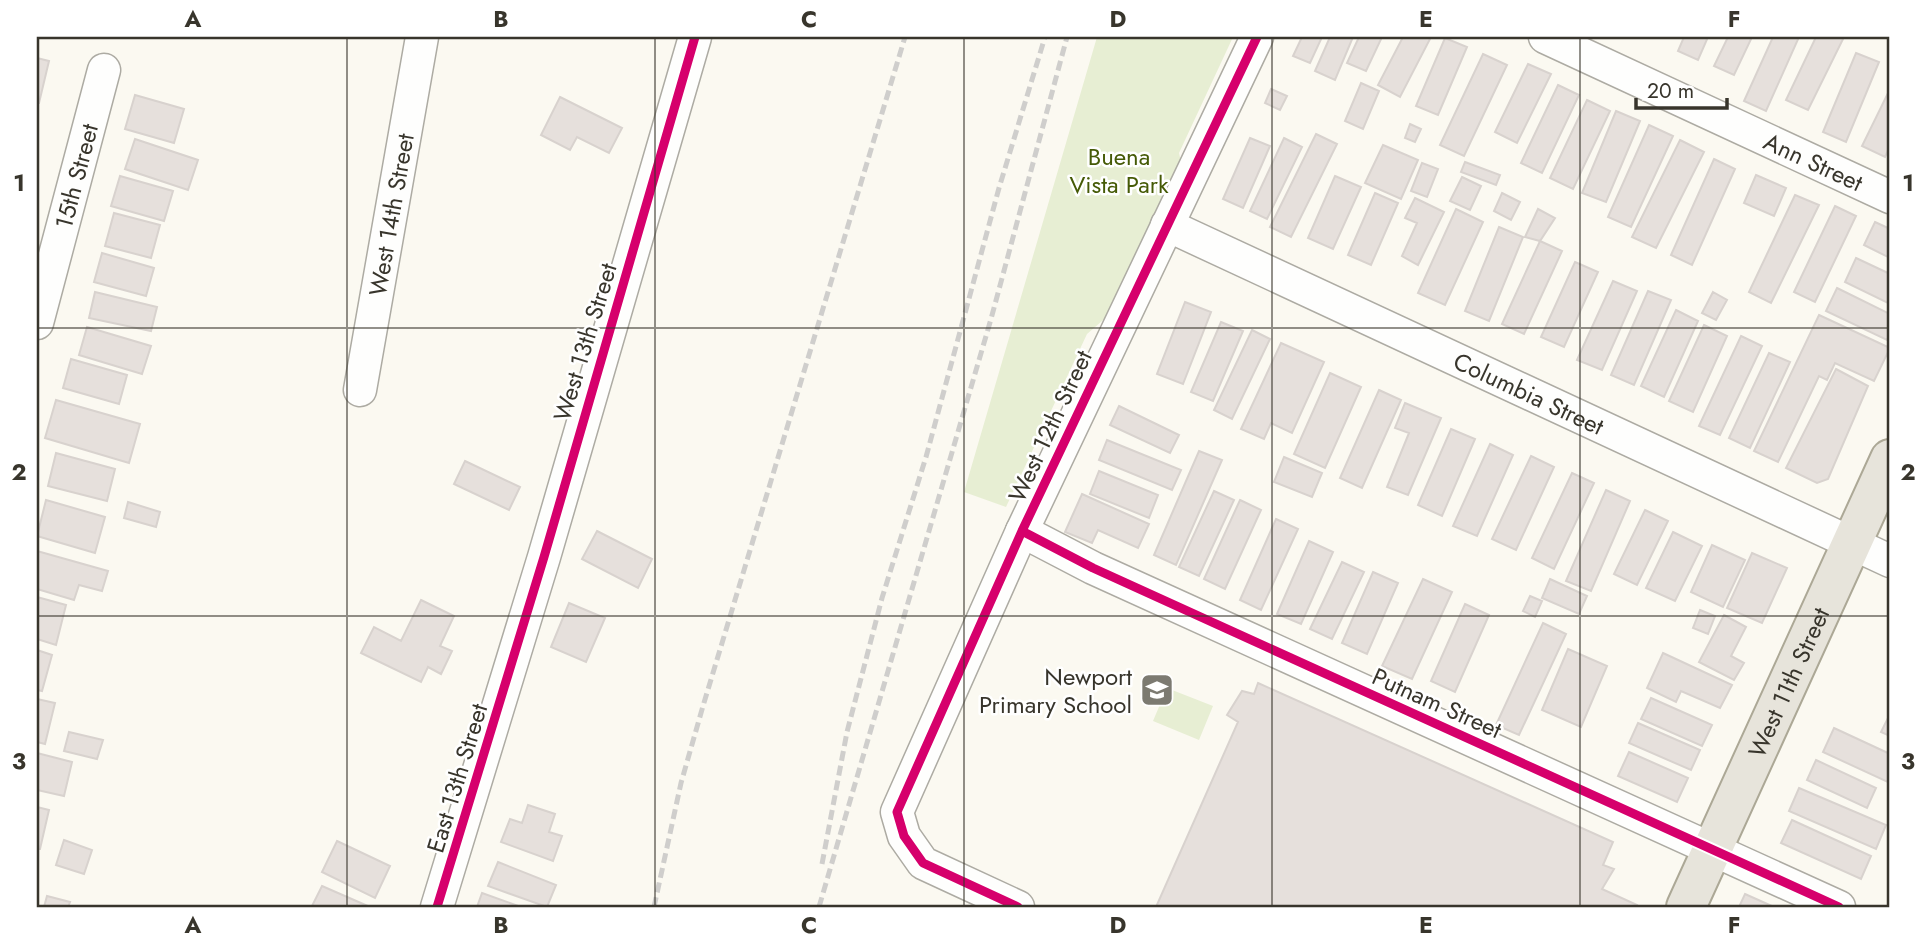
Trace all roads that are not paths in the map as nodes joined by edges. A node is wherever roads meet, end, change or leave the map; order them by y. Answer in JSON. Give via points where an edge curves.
{"nodes":[{"id":1,"x":422,"y":37,"type":"edge"},
{"id":2,"x":695,"y":37,"type":"edge"},
{"id":3,"x":1257,"y":37,"type":"edge"},
{"id":4,"x":1545,"y":37,"type":"edge"},
{"id":5,"x":104,"y":70,"type":"dead end"},
{"id":6,"x":1890,"y":197,"type":"edge"},
{"id":7,"x":1167,"y":225,"type":"junction"},
{"id":8,"x":37,"y":323,"type":"edge"},
{"id":9,"x":359,"y":390,"type":"dead end"},
{"id":10,"x":1890,"y":459,"type":"edge"},
{"id":11,"x":1021,"y":531,"type":"junction"},
{"id":12,"x":1852,"y":544,"type":"junction"},
{"id":13,"x":1890,"y":561,"type":"edge"},
{"id":14,"x":513,"y":660,"type":"joint"},
{"id":15,"x":1713,"y":849,"type":"junction"},
{"id":16,"x":437,"y":907,"type":"edge"},
{"id":17,"x":1018,"y":907,"type":"edge"},
{"id":18,"x":1686,"y":907,"type":"edge"},
{"id":19,"x":1839,"y":907,"type":"edge"}],
"edges":[{"from":1,"to":9,"type":"street","name":"West 14th Street"},
{"from":2,"to":14,"type":"street","name":"West 13th Street"},
{"from":3,"to":7,"type":"street","name":"West 12th Street"},
{"from":4,"to":6,"type":"street","name":"Ann Street"},
{"from":5,"to":8,"type":"street","name":"15th Street"},
{"from":7,"to":11,"type":"street","name":"West 12th Street"},
{"from":7,"to":12,"type":"street","name":"Columbia Street"},
{"from":10,"to":12,"type":"main road","name":"West 11th Street"},
{"from":11,"to":15,"type":"street","name":"Putnam Street","via":[[1093,568]]},
{"from":11,"to":17,"type":"street","name":"West 12th Street","via":[[897,812],[904,836],[923,863]]},
{"from":12,"to":13,"type":"street","name":"Columbia Street"},
{"from":12,"to":15,"type":"main road","name":"West 11th Street"},
{"from":14,"to":16,"type":"street","name":"East 13th Street"},
{"from":15,"to":18,"type":"main road","name":"West 11th Street"},
{"from":15,"to":19,"type":"street","name":"Putnam Street"}]}
